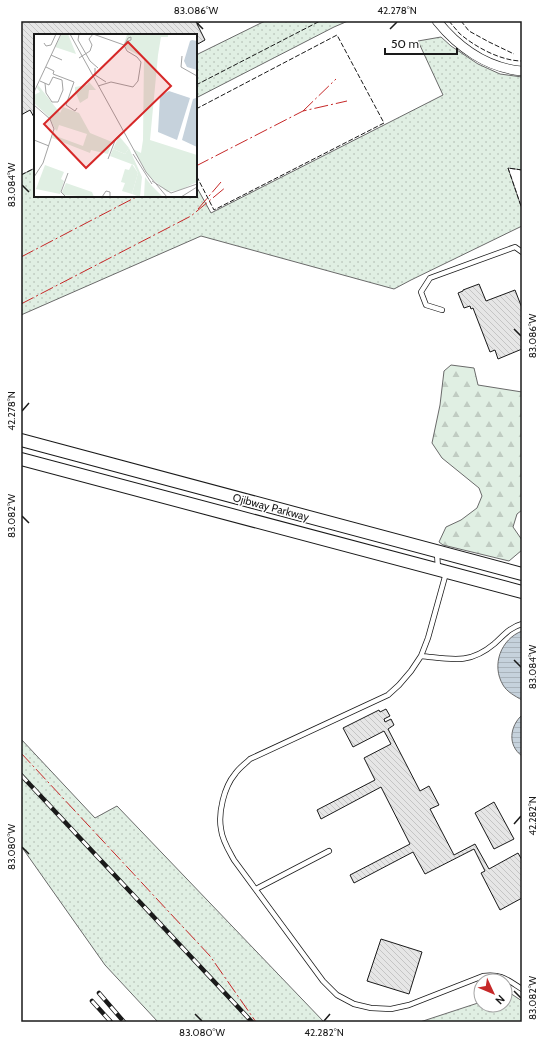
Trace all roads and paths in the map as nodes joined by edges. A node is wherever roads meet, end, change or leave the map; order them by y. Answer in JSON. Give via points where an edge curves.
{"nodes":[{"id":1,"x":437,"y":21,"type":"edge"},
{"id":2,"x":522,"y":71,"type":"edge"},
{"id":3,"x":522,"y":252,"type":"edge"},
{"id":4,"x":442,"y":310,"type":"dead end"},
{"id":5,"x":21,"y":440,"type":"edge"},
{"id":6,"x":21,"y":459,"type":"edge"},
{"id":7,"x":437,"y":552,"type":"junction"},
{"id":8,"x":442,"y":570,"type":"junction"},
{"id":9,"x":522,"y":574,"type":"edge"},
{"id":10,"x":522,"y":592,"type":"edge"},
{"id":11,"x":522,"y":624,"type":"edge"},
{"id":12,"x":421,"y":656,"type":"junction"},
{"id":13,"x":329,"y":851,"type":"dead end"},
{"id":14,"x":256,"y":889,"type":"junction"},
{"id":15,"x":522,"y":989,"type":"edge"}],
"edges":[{"from":1,"to":2,"type":"street","via":[[462,47],[479,58]]},
{"from":3,"to":4,"type":"lane","via":[[515,247],[430,278],[421,292],[426,305]]},
{"from":5,"to":7,"type":"main road","name":"Ojibway Parkway"},
{"from":6,"to":8,"type":"main road","name":"Ojibway Parkway"},
{"from":7,"to":8,"type":"lane"},
{"from":7,"to":9,"type":"main road","name":"Ojibway Parkway"},
{"from":8,"to":10,"type":"main road","name":"Ojibway Parkway"},
{"from":8,"to":12,"type":"lane","via":[[428,638]]},
{"from":11,"to":12,"type":"lane","via":[[476,656],[454,660]]},
{"from":12,"to":14,"type":"lane","via":[[411,671],[388,695],[250,759],[234,775],[224,793],[220,813],[221,830],[234,860]]},
{"from":13,"to":14,"type":"lane"},
{"from":14,"to":15,"type":"lane","via":[[323,981],[337,995],[354,1004],[391,1009],[409,1005],[483,976],[495,975],[504,978]]}]}
